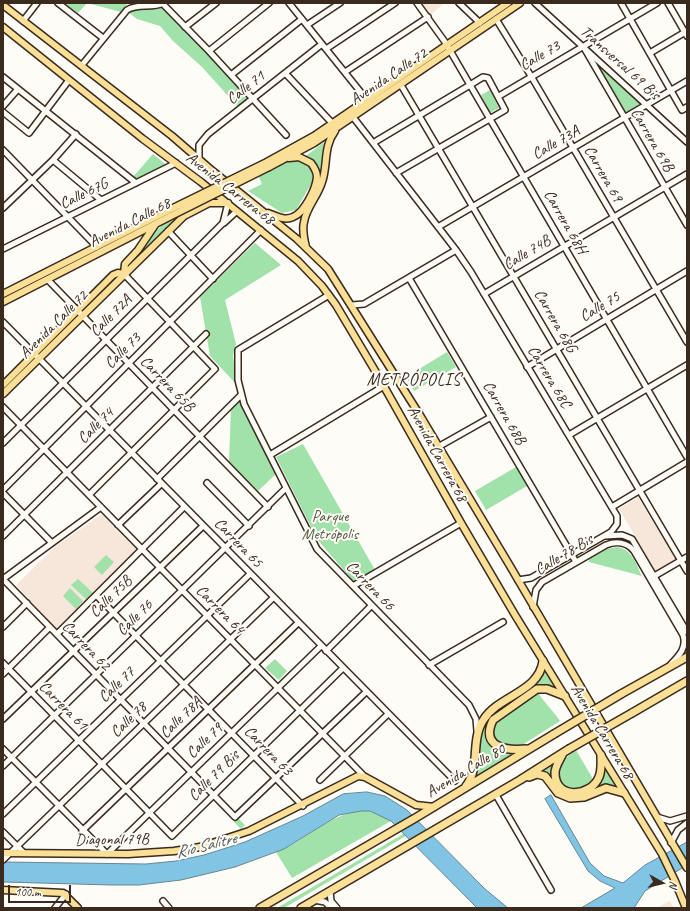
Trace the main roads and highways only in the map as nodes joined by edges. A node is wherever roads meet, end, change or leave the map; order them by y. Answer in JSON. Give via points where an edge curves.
{"nodes":[{"id":1,"x":520,"y":3,"type":"edge"},
{"id":2,"x":505,"y":4,"type":"edge"},
{"id":3,"x":3,"y":5,"type":"edge"},
{"id":4,"x":3,"y":27,"type":"edge"},
{"id":5,"x":449,"y":48,"type":"junction"},
{"id":6,"x":335,"y":126,"type":"junction"},
{"id":7,"x":286,"y":158,"type":"junction"},
{"id":8,"x":268,"y":164,"type":"junction"},
{"id":9,"x":228,"y":204,"type":"junction"},
{"id":10,"x":262,"y":210,"type":"junction"},
{"id":11,"x":170,"y":213,"type":"junction"},
{"id":12,"x":156,"y":224,"type":"junction"},
{"id":13,"x":306,"y":247,"type":"junction"},
{"id":14,"x":124,"y":274,"type":"junction"},
{"id":15,"x":3,"y":294,"type":"edge"},
{"id":16,"x":3,"y":302,"type":"edge"},
{"id":17,"x":37,"y":356,"type":"junction"},
{"id":18,"x":3,"y":386,"type":"edge"},
{"id":19,"x":3,"y":394,"type":"edge"},
{"id":20,"x":687,"y":657,"type":"edge"},
{"id":21,"x":543,"y":661,"type":"junction"},
{"id":22,"x":687,"y":681,"type":"edge"},
{"id":23,"x":565,"y":696,"type":"junction"},
{"id":24,"x":530,"y":748,"type":"junction"},
{"id":25,"x":566,"y":751,"type":"junction"},
{"id":26,"x":601,"y":755,"type":"junction"},
{"id":27,"x":365,"y":777,"type":"joint"},
{"id":28,"x":520,"y":780,"type":"junction"},
{"id":29,"x":463,"y":789,"type":"junction"},
{"id":30,"x":624,"y":793,"type":"junction"},
{"id":31,"x":416,"y":805,"type":"junction"},
{"id":32,"x":434,"y":807,"type":"junction"},
{"id":33,"x":417,"y":817,"type":"junction"},
{"id":34,"x":5,"y":856,"type":"edge"},
{"id":35,"x":687,"y":868,"type":"edge"},
{"id":36,"x":3,"y":890,"type":"edge"},
{"id":37,"x":78,"y":908,"type":"edge"},
{"id":38,"x":260,"y":908,"type":"edge"},
{"id":39,"x":301,"y":908,"type":"edge"},
{"id":40,"x":686,"y":908,"type":"edge"}],
"edges":[{"from":1,"to":5,"type":"main road","name":"Avenida Calle 72"},
{"from":2,"to":5,"type":"main road","name":"Avenida Calle 72"},
{"from":3,"to":10,"type":"main road","name":"Avenida Carrera 68"},
{"from":4,"to":9,"type":"main road","name":"Avenida Carrera 68"},
{"from":5,"to":6,"type":"main road","name":"Avenida Calle 72","via":[[367,100]]},
{"from":5,"to":6,"type":"main road","name":"Avenida Calle 72","via":[[401,85]]},
{"from":6,"to":7,"type":"main road","name":"Avenida Calle 72","via":[[306,148]]},
{"from":6,"to":8,"type":"main road","name":"Avenida Calle 72"},
{"from":6,"to":13,"type":"main road","via":[[328,143],[324,176],[304,222]]},
{"from":7,"to":8,"type":"main road","name":"Avenida Calle 72"},
{"from":7,"to":10,"type":"main road","via":[[299,157],[311,163],[317,176],[314,188],[302,210],[293,217],[281,218]]},
{"from":8,"to":11,"type":"main road","name":"Avenida Calle 68","bridge":true},
{"from":9,"to":14,"type":"main road","name":"Avenida Calle 72","via":[[213,202],[186,214]]},
{"from":9,"to":21,"type":"main road","name":"Avenida Carrera 68","via":[[298,261],[329,295]]},
{"from":10,"to":13,"type":"main road","name":"Avenida Carrera 68"},
{"from":11,"to":12,"type":"main road","name":"Avenida Calle 68"},
{"from":11,"to":15,"type":"main road","name":"Avenida Calle 68"},
{"from":12,"to":14,"type":"main road","name":"Avenida Calle 72","via":[[125,264]]},
{"from":12,"to":16,"type":"main road","name":"Avenida Calle 68"},
{"from":13,"to":35,"type":"main road","name":"Avenida Carrera 68","via":[[328,269],[352,305],[518,580]]},
{"from":14,"to":17,"type":"main road","name":"Avenida Calle 72"},
{"from":14,"to":17,"type":"main road","name":"Avenida Calle 72","via":[[113,275]]},
{"from":17,"to":18,"type":"main road","name":"Avenida Calle 72"},
{"from":17,"to":19,"type":"main road","name":"Avenida Calle 72"},
{"from":20,"to":24,"type":"highway","name":"Avenida Calle 80","bridge":true},
{"from":21,"to":23,"type":"main road","name":"Avenida Carrera 68"},
{"from":21,"to":29,"type":"highway","via":[[542,670],[535,680],[493,708],[483,720],[478,733],[474,768],[470,781]]},
{"from":22,"to":25,"type":"highway","bridge":true},
{"from":23,"to":24,"type":"highway","via":[[547,689],[537,689],[493,720],[490,733],[498,746],[510,750]]},
{"from":23,"to":26,"type":"main road","name":"Avenida Carrera 68"},
{"from":24,"to":29,"type":"highway","name":"Avenida Calle 80"},
{"from":25,"to":26,"type":"highway","via":[[556,768],[556,779],[562,789],[570,793],[582,792],[597,782],[601,771]]},
{"from":25,"to":28,"type":"highway"},
{"from":26,"to":30,"type":"main road","name":"Avenida Carrera 68"},
{"from":27,"to":31,"type":"main road","name":"Carrera 64"},
{"from":27,"to":34,"type":"main road","name":"Diagonal 79B","via":[[356,777],[249,832],[200,846],[153,853],[24,853]]},
{"from":28,"to":30,"type":"highway","via":[[543,775],[558,793],[570,798],[584,797],[606,788]]},
{"from":28,"to":39,"type":"highway"},
{"from":29,"to":32,"type":"highway","name":"Avenida Calle 80"},
{"from":30,"to":40,"type":"main road","name":"Avenida Carrera 68","via":[[662,854]]},
{"from":31,"to":32,"type":"main road","name":"Carrera 64"},
{"from":31,"to":33,"type":"main road"},
{"from":32,"to":33,"type":"highway","name":"Avenida Calle 80"},
{"from":33,"to":38,"type":"highway","name":"Avenida Calle 80"},
{"from":36,"to":37,"type":"main road","via":[[55,891],[66,894]]}]}
